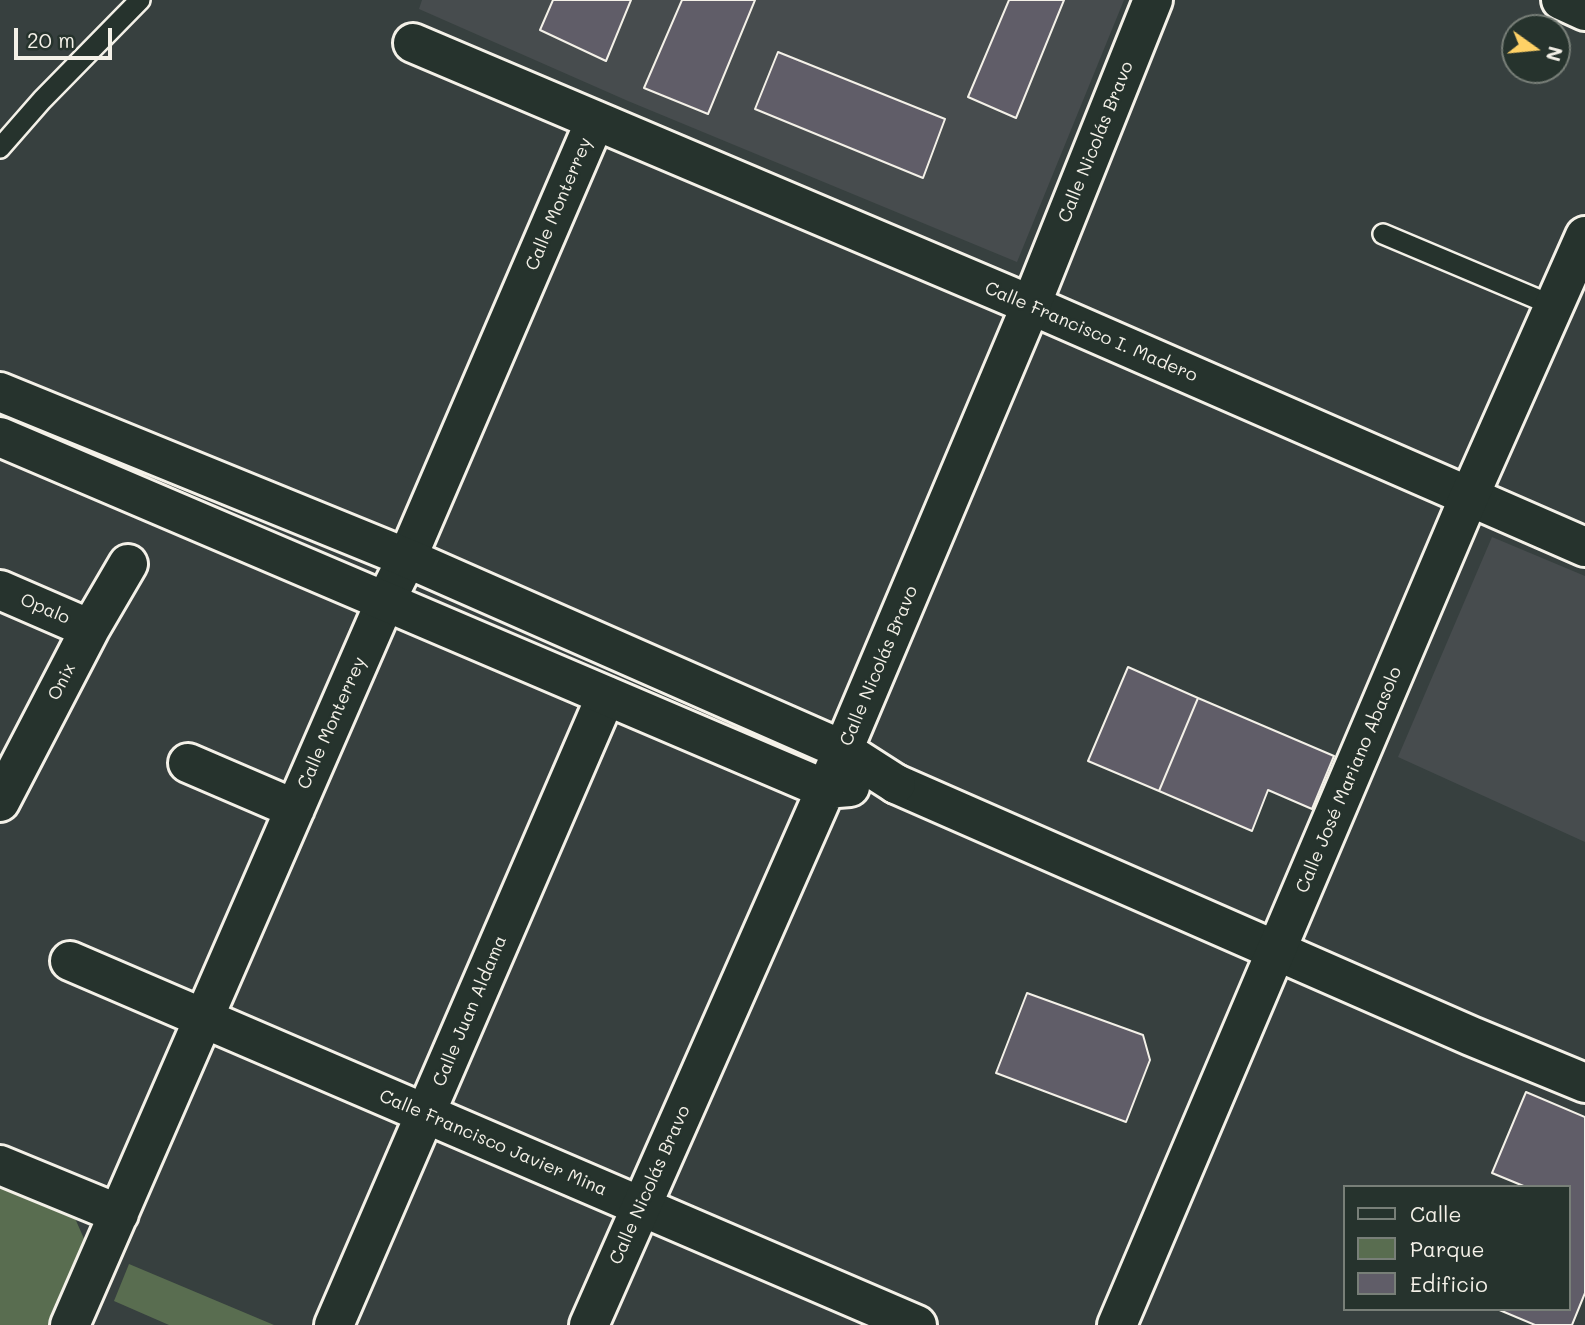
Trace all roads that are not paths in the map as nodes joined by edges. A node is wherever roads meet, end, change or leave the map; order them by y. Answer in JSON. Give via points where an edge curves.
{"nodes":[{"id":1,"x":140,"y":0,"type":"edge"},
{"id":2,"x":1153,"y":0,"type":"edge"},
{"id":3,"x":1561,"y":0,"type":"edge"},
{"id":4,"x":1585,"y":11,"type":"edge"},
{"id":5,"x":413,"y":43,"type":"dead end"},
{"id":6,"x":595,"y":121,"type":"junction"},
{"id":7,"x":0,"y":148,"type":"edge"},
{"id":8,"x":1383,"y":234,"type":"dead end"},
{"id":9,"x":1585,"y":236,"type":"edge"},
{"id":10,"x":1031,"y":305,"type":"junction"},
{"id":11,"x":1554,"y":306,"type":"junction"},
{"id":12,"x":0,"y":392,"type":"edge"},
{"id":13,"x":0,"y":437,"type":"edge"},
{"id":14,"x":1469,"y":497,"type":"junction"},
{"id":15,"x":1585,"y":547,"type":"edge"},
{"id":16,"x":407,"y":558,"type":"junction"},
{"id":17,"x":128,"y":564,"type":"dead end"},
{"id":18,"x":0,"y":590,"type":"edge"},
{"id":19,"x":385,"y":602,"type":"junction"},
{"id":20,"x":90,"y":629,"type":"junction"},
{"id":21,"x":606,"y":696,"type":"junction"},
{"id":22,"x":843,"y":750,"type":"junction"},
{"id":23,"x":188,"y":762,"type":"dead end"},
{"id":24,"x":896,"y":784,"type":"junction"},
{"id":25,"x":825,"y":789,"type":"junction"},
{"id":26,"x":0,"y":802,"type":"edge"},
{"id":27,"x":295,"y":809,"type":"junction"},
{"id":28,"x":1277,"y":951,"type":"junction"},
{"id":29,"x":70,"y":961,"type":"dead end"},
{"id":30,"x":204,"y":1018,"type":"junction"},
{"id":31,"x":1585,"y":1083,"type":"edge"},
{"id":32,"x":426,"y":1114,"type":"junction"},
{"id":33,"x":0,"y":1165,"type":"edge"},
{"id":34,"x":640,"y":1206,"type":"junction"},
{"id":35,"x":118,"y":1214,"type":"junction"},
{"id":36,"x":70,"y":1325,"type":"edge"},
{"id":37,"x":334,"y":1325,"type":"edge"},
{"id":38,"x":589,"y":1325,"type":"edge"},
{"id":39,"x":917,"y":1325,"type":"edge"},
{"id":40,"x":1117,"y":1325,"type":"edge"}],
"edges":[{"from":1,"to":7,"type":"lane"},
{"from":2,"to":10,"type":"street","name":"Calle Nicolás Bravo"},
{"from":3,"to":4,"type":"street"},
{"from":5,"to":6,"type":"street","name":"Calle Francisco I. Madero"},
{"from":6,"to":10,"type":"street","name":"Calle Francisco I. Madero"},
{"from":6,"to":16,"type":"street","name":"Calle Monterrey"},
{"from":8,"to":11,"type":"lane"},
{"from":9,"to":11,"type":"street","name":"Calle José Mariano Abasolo"},
{"from":10,"to":14,"type":"street","name":"Calle Francisco I. Madero"},
{"from":10,"to":22,"type":"street","name":"Calle Nicolás Bravo"},
{"from":11,"to":14,"type":"street","name":"Calle José Mariano Abasolo"},
{"from":12,"to":16,"type":"street"},
{"from":13,"to":19,"type":"street"},
{"from":14,"to":15,"type":"street","name":"Calle Francisco I. Madero"},
{"from":14,"to":28,"type":"street","name":"Calle José Mariano Abasolo"},
{"from":16,"to":19,"type":"street","name":"Calle Monterrey"},
{"from":16,"to":22,"type":"street"},
{"from":17,"to":20,"type":"street","name":"Onix"},
{"from":18,"to":20,"type":"street","name":"Opalo"},
{"from":19,"to":21,"type":"street"},
{"from":19,"to":27,"type":"street","name":"Calle Monterrey"},
{"from":20,"to":26,"type":"street","name":"Onix"},
{"from":21,"to":25,"type":"street"},
{"from":21,"to":32,"type":"street","name":"Calle Juan Aldama"},
{"from":22,"to":24,"type":"street"},
{"from":22,"to":25,"type":"street","name":"Calle Nicolás Bravo"},
{"from":23,"to":27,"type":"street"},
{"from":24,"to":25,"type":"street"},
{"from":24,"to":28,"type":"street"},
{"from":25,"to":34,"type":"street","name":"Calle Nicolás Bravo"},
{"from":27,"to":30,"type":"street","name":"Calle Monterrey"},
{"from":28,"to":31,"type":"street"},
{"from":28,"to":40,"type":"street","name":"Calle José Mariano Abasolo"},
{"from":29,"to":30,"type":"street","name":"Calle Francisco Javier Mina"},
{"from":30,"to":32,"type":"street","name":"Calle Francisco Javier Mina"},
{"from":30,"to":35,"type":"street","name":"Calle Monterrey"},
{"from":32,"to":34,"type":"street","name":"Calle Francisco Javier Mina"},
{"from":32,"to":37,"type":"street","name":"Calle Juan Aldama"},
{"from":33,"to":35,"type":"street"},
{"from":34,"to":38,"type":"street","name":"Calle Nicolás Bravo"},
{"from":34,"to":39,"type":"street","name":"Calle Francisco Javier Mina"},
{"from":35,"to":36,"type":"street","name":"Calle Monterrey"}]}
